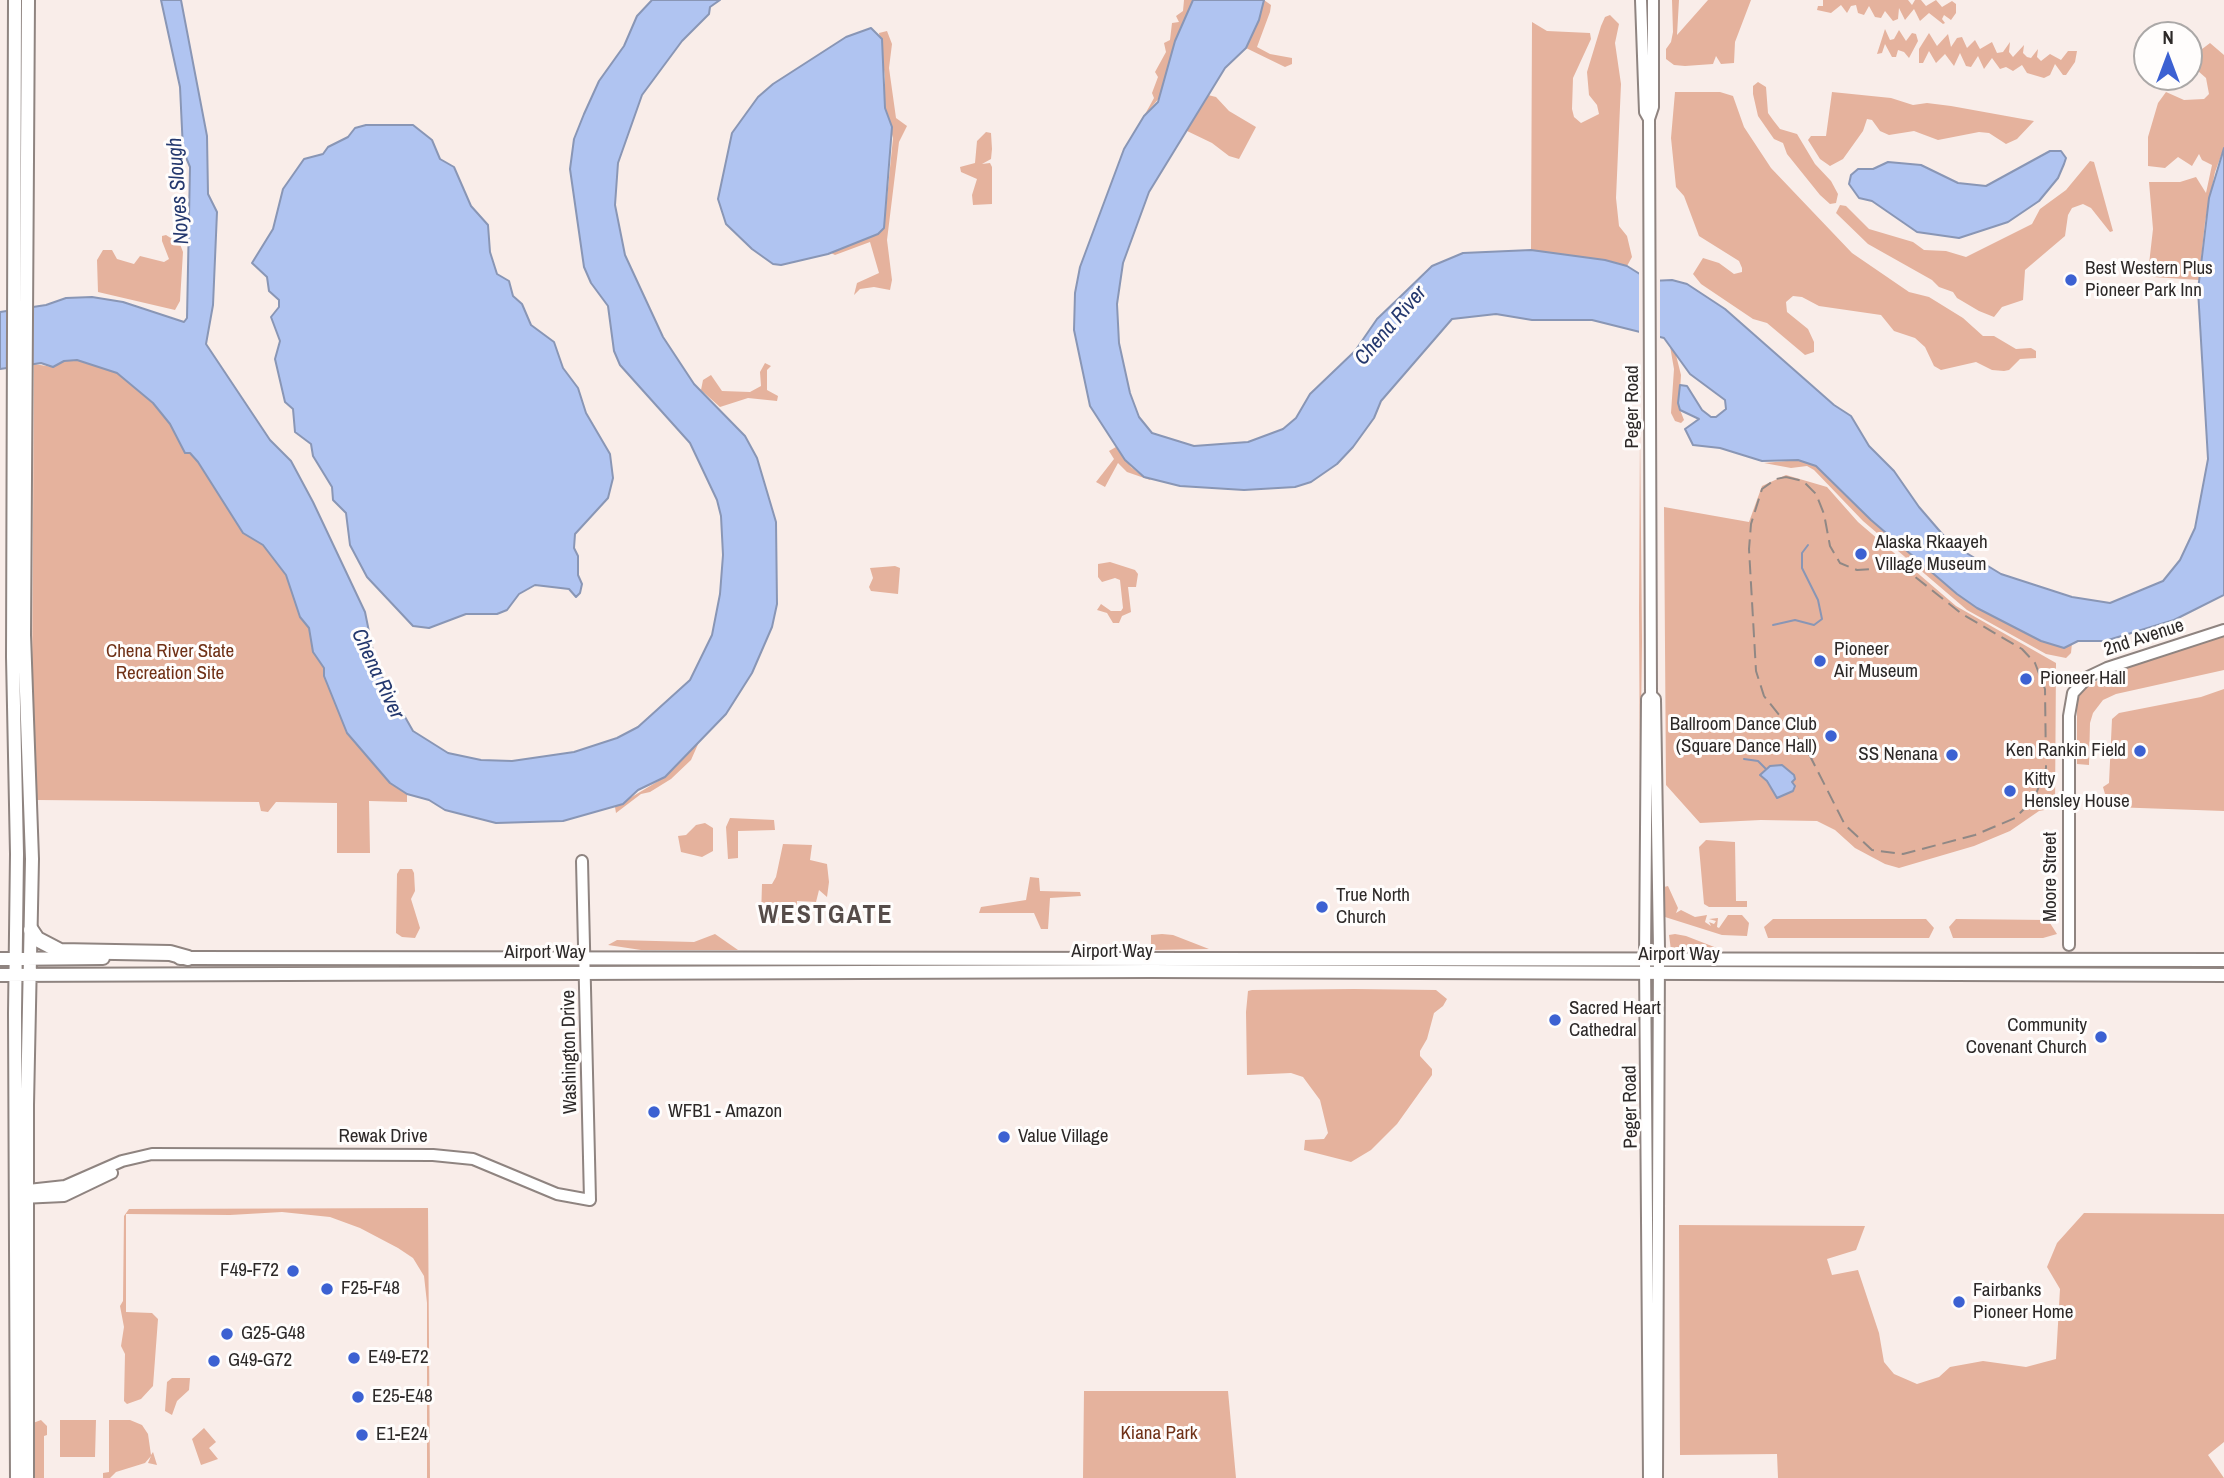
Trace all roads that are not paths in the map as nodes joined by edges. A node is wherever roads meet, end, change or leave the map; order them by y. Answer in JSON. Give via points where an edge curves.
{"nodes":[{"id":1,"x":15,"y":0,"type":"edge"},
{"id":2,"x":28,"y":0,"type":"edge"},
{"id":3,"x":1642,"y":0,"type":"edge"},
{"id":4,"x":1653,"y":0,"type":"edge"},
{"id":5,"x":1650,"y":119,"type":"junction"},
{"id":6,"x":20,"y":287,"type":"junction"},
{"id":7,"x":19,"y":385,"type":"junction"},
{"id":8,"x":13,"y":588,"type":"junction"},
{"id":9,"x":2224,"y":629,"type":"edge"},
{"id":10,"x":0,"y":657,"type":"edge"},
{"id":11,"x":2077,"y":686,"type":"joint"},
{"id":12,"x":582,"y":862,"type":"dead end"},
{"id":13,"x":31,"y":930,"type":"junction"},
{"id":14,"x":2069,"y":945,"type":"dead end"},
{"id":15,"x":188,"y":958,"type":"junction"},
{"id":16,"x":0,"y":959,"type":"edge"},
{"id":17,"x":16,"y":959,"type":"junction"},
{"id":18,"x":30,"y":959,"type":"junction"},
{"id":19,"x":1652,"y":960,"type":"junction"},
{"id":20,"x":2224,"y":960,"type":"edge"},
{"id":21,"x":585,"y":966,"type":"junction"},
{"id":22,"x":30,"y":974,"type":"junction"},
{"id":23,"x":1652,"y":974,"type":"junction"},
{"id":24,"x":0,"y":975,"type":"edge"},
{"id":25,"x":15,"y":975,"type":"junction"},
{"id":26,"x":2224,"y":975,"type":"edge"},
{"id":27,"x":21,"y":1194,"type":"junction"},
{"id":28,"x":590,"y":1200,"type":"joint"},
{"id":29,"x":17,"y":1478,"type":"edge"},
{"id":30,"x":27,"y":1478,"type":"edge"},
{"id":31,"x":1649,"y":1478,"type":"edge"},
{"id":32,"x":1657,"y":1478,"type":"edge"}],
"edges":[{"from":1,"to":6,"type":"main road"},
{"from":2,"to":6,"type":"main road"},
{"from":3,"to":5,"type":"main road","name":"Peger Road","via":[[1645,111]]},
{"from":4,"to":5,"type":"main road","name":"Peger Road"},
{"from":5,"to":19,"type":"main road","name":"Peger Road","via":[[1651,695],[1655,699]]},
{"from":6,"to":7,"type":"main road"},
{"from":7,"to":8,"type":"main road"},
{"from":7,"to":13,"type":"main road"},
{"from":8,"to":10,"type":"main road","via":[[6,611],[6,650]]},
{"from":8,"to":17,"type":"main road"},
{"from":9,"to":11,"type":"main road","name":"2nd Avenue","via":[[2107,668]]},
{"from":11,"to":14,"type":"main road","name":"Moore Street","via":[[2068,716]]},
{"from":12,"to":21,"type":"main road","name":"Washington Drive"},
{"from":13,"to":15,"type":"highway","via":[[37,939],[60,951],[170,953]]},
{"from":13,"to":18,"type":"main road"},
{"from":15,"to":18,"type":"main road","name":"Airport Way"},
{"from":15,"to":21,"type":"main road","name":"Airport Way"},
{"from":16,"to":17,"type":"main road","name":"Airport Way"},
{"from":17,"to":18,"type":"main road","name":"Airport Way"},
{"from":17,"to":25,"type":"main road"},
{"from":18,"to":22,"type":"main road"},
{"from":19,"to":20,"type":"main road","name":"Airport Way"},
{"from":19,"to":21,"type":"main road","name":"Airport Way"},
{"from":19,"to":23,"type":"main road","name":"Peger Road"},
{"from":21,"to":22,"type":"main road","name":"Airport Way"},
{"from":21,"to":23,"type":"main road","name":"Airport Way"},
{"from":21,"to":28,"type":"main road","name":"Washington Drive"},
{"from":22,"to":25,"type":"main road","name":"Airport Way"},
{"from":22,"to":27,"type":"main road"},
{"from":23,"to":26,"type":"main road","name":"Airport Way"},
{"from":23,"to":31,"type":"main road","name":"Peger Road"},
{"from":23,"to":32,"type":"main road","name":"Peger Road","via":[[1660,1235]]},
{"from":24,"to":25,"type":"main road","name":"Airport Way"},
{"from":25,"to":27,"type":"main road"},
{"from":27,"to":28,"type":"main road","name":"Rewak Drive","via":[[64,1196],[126,1167],[167,1156],[453,1156],[488,1163],[557,1194]]},
{"from":27,"to":29,"type":"main road"},
{"from":27,"to":30,"type":"main road"}]}
